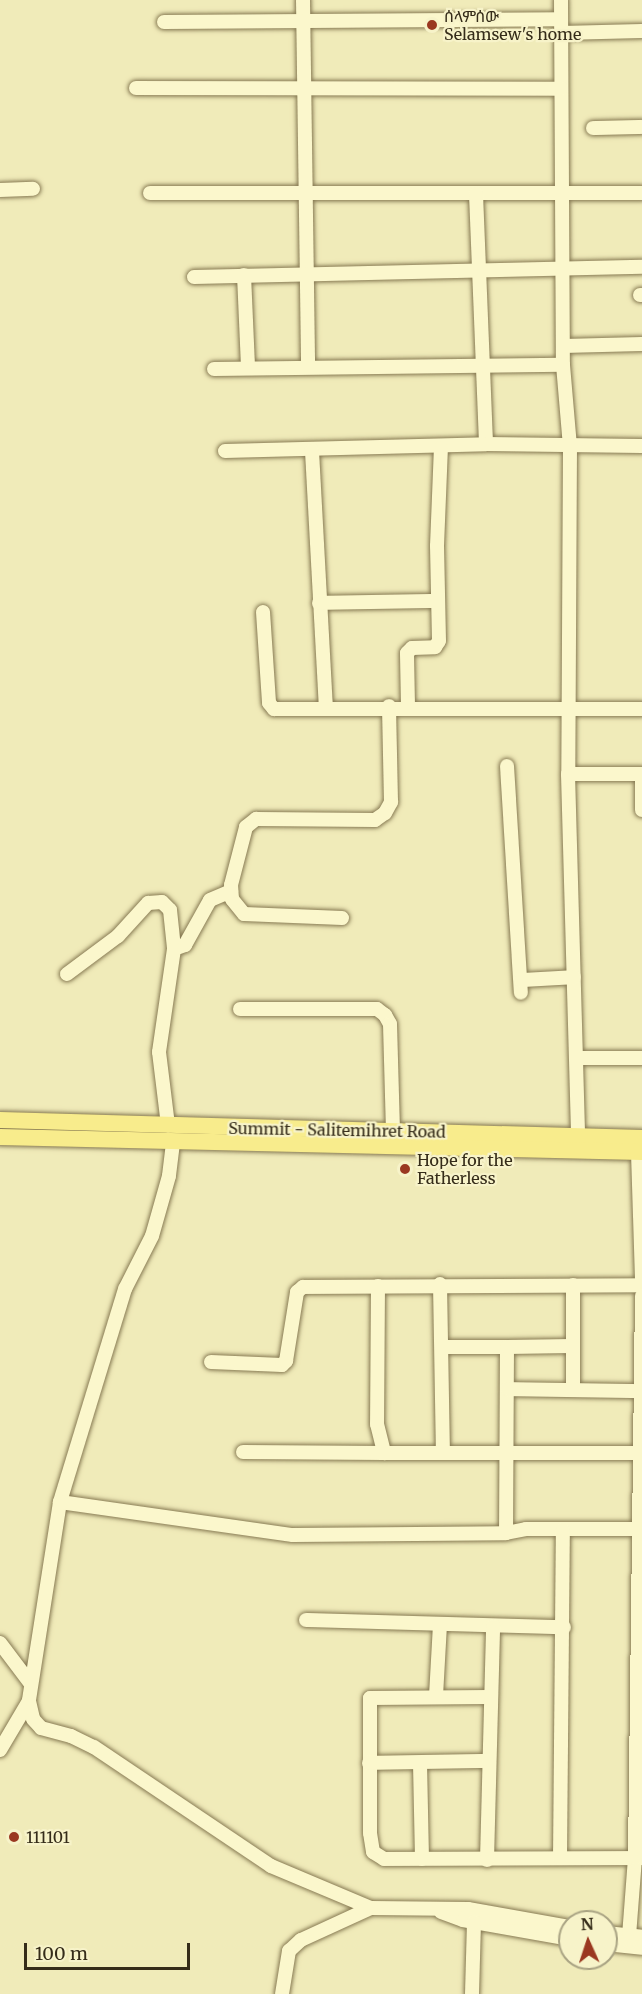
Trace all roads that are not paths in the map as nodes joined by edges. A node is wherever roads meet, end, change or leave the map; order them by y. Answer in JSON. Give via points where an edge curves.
{"nodes":[{"id":1,"x":303,"y":0,"type":"edge"},
{"id":2,"x":561,"y":0,"type":"edge"},
{"id":3,"x":303,"y":19,"type":"junction"},
{"id":4,"x":164,"y":22,"type":"dead end"},
{"id":5,"x":561,"y":26,"type":"junction"},
{"id":6,"x":642,"y":31,"type":"edge"},
{"id":7,"x":136,"y":88,"type":"dead end"},
{"id":8,"x":561,"y":88,"type":"junction"},
{"id":9,"x":303,"y":91,"type":"junction"},
{"id":10,"x":593,"y":128,"type":"dead end"},
{"id":11,"x":642,"y":128,"type":"edge"},
{"id":12,"x":33,"y":189,"type":"dead end"},
{"id":13,"x":0,"y":190,"type":"edge"},
{"id":14,"x":642,"y":193,"type":"edge"},
{"id":15,"x":150,"y":194,"type":"dead end"},
{"id":16,"x":308,"y":194,"type":"junction"},
{"id":17,"x":476,"y":194,"type":"junction"},
{"id":18,"x":562,"y":194,"type":"junction"},
{"id":19,"x":642,"y":267,"type":"edge"},
{"id":20,"x":478,"y":272,"type":"junction"},
{"id":21,"x":563,"y":272,"type":"junction"},
{"id":22,"x":309,"y":274,"type":"junction"},
{"id":23,"x":244,"y":275,"type":"junction"},
{"id":24,"x":194,"y":278,"type":"dead end"},
{"id":25,"x":642,"y":344,"type":"edge"},
{"id":26,"x":563,"y":346,"type":"junction"},
{"id":27,"x":562,"y":365,"type":"junction"},
{"id":28,"x":248,"y":366,"type":"junction"},
{"id":29,"x":308,"y":366,"type":"junction"},
{"id":30,"x":481,"y":366,"type":"junction"},
{"id":31,"x":214,"y":369,"type":"dead end"},
{"id":32,"x":486,"y":444,"type":"junction"},
{"id":33,"x":570,"y":446,"type":"junction"},
{"id":34,"x":642,"y":446,"type":"edge"},
{"id":35,"x":441,"y":448,"type":"junction"},
{"id":36,"x":225,"y":451,"type":"dead end"},
{"id":37,"x":312,"y":451,"type":"junction"},
{"id":38,"x":438,"y":601,"type":"junction"},
{"id":39,"x":318,"y":603,"type":"junction"},
{"id":40,"x":263,"y":612,"type":"dead end"},
{"id":41,"x":388,"y":706,"type":"junction"},
{"id":42,"x":408,"y":706,"type":"junction"},
{"id":43,"x":326,"y":708,"type":"junction"},
{"id":44,"x":571,"y":708,"type":"junction"},
{"id":45,"x":642,"y":710,"type":"edge"},
{"id":46,"x":507,"y":766,"type":"dead end"},
{"id":47,"x":568,"y":774,"type":"junction"},
{"id":48,"x":642,"y":774,"type":"edge"},
{"id":49,"x":642,"y":810,"type":"edge"},
{"id":50,"x":231,"y":891,"type":"junction"},
{"id":51,"x":342,"y":918,"type":"dead end"},
{"id":52,"x":174,"y":949,"type":"junction"},
{"id":53,"x":67,"y":974,"type":"dead end"},
{"id":54,"x":574,"y":978,"type":"junction"},
{"id":55,"x":240,"y":1009,"type":"dead end"},
{"id":56,"x":642,"y":1058,"type":"edge"},
{"id":57,"x":577,"y":1059,"type":"junction"},
{"id":58,"x":2,"y":1129,"type":"edge"},
{"id":59,"x":393,"y":1131,"type":"junction"},
{"id":60,"x":175,"y":1134,"type":"junction"},
{"id":61,"x":578,"y":1136,"type":"junction"},
{"id":62,"x":641,"y":1147,"type":"edge"},
{"id":63,"x":642,"y":1279,"type":"edge"},
{"id":64,"x":440,"y":1284,"type":"junction"},
{"id":65,"x":573,"y":1285,"type":"junction"},
{"id":66,"x":642,"y":1285,"type":"edge"},
{"id":67,"x":378,"y":1286,"type":"junction"},
{"id":68,"x":642,"y":1296,"type":"edge"},
{"id":69,"x":572,"y":1346,"type":"junction"},
{"id":70,"x":443,"y":1347,"type":"junction"},
{"id":71,"x":507,"y":1347,"type":"junction"},
{"id":72,"x":211,"y":1362,"type":"dead end"},
{"id":73,"x":508,"y":1389,"type":"junction"},
{"id":74,"x":573,"y":1390,"type":"junction"},
{"id":75,"x":640,"y":1391,"type":"junction"},
{"id":76,"x":639,"y":1448,"type":"edge"},
{"id":77,"x":243,"y":1452,"type":"dead end"},
{"id":78,"x":384,"y":1453,"type":"junction"},
{"id":79,"x":443,"y":1454,"type":"junction"},
{"id":80,"x":506,"y":1454,"type":"junction"},
{"id":81,"x":60,"y":1502,"type":"junction"},
{"id":82,"x":640,"y":1529,"type":"edge"},
{"id":83,"x":563,"y":1530,"type":"junction"},
{"id":84,"x":506,"y":1533,"type":"junction"},
{"id":85,"x":306,"y":1620,"type":"dead end"},
{"id":86,"x":639,"y":1621,"type":"edge"},
{"id":87,"x":440,"y":1625,"type":"junction"},
{"id":88,"x":493,"y":1626,"type":"junction"},
{"id":89,"x":564,"y":1627,"type":"junction"},
{"id":90,"x":0,"y":1643,"type":"edge"},
{"id":91,"x":31,"y":1684,"type":"junction"},
{"id":92,"x":436,"y":1696,"type":"junction"},
{"id":93,"x":489,"y":1697,"type":"junction"},
{"id":94,"x":29,"y":1701,"type":"junction"},
{"id":95,"x":0,"y":1750,"type":"edge"},
{"id":96,"x":488,"y":1761,"type":"junction"},
{"id":97,"x":369,"y":1763,"type":"junction"},
{"id":98,"x":420,"y":1763,"type":"junction"},
{"id":99,"x":560,"y":1858,"type":"junction"},
{"id":100,"x":638,"y":1858,"type":"edge"},
{"id":101,"x":422,"y":1859,"type":"junction"},
{"id":102,"x":487,"y":1860,"type":"junction"},
{"id":103,"x":371,"y":1908,"type":"junction"},
{"id":104,"x":436,"y":1910,"type":"junction"},
{"id":105,"x":474,"y":1922,"type":"junction"},
{"id":106,"x":558,"y":1925,"type":"edge"},
{"id":107,"x":618,"y":1934,"type":"edge"},
{"id":108,"x":636,"y":1936,"type":"edge"},
{"id":109,"x":558,"y":1937,"type":"edge"},
{"id":110,"x":618,"y":1945,"type":"edge"},
{"id":111,"x":642,"y":1948,"type":"edge"},
{"id":112,"x":282,"y":1994,"type":"edge"},
{"id":113,"x":472,"y":1994,"type":"edge"}],
"edges":[{"from":1,"to":3,"type":"street"},
{"from":2,"to":5,"type":"street"},
{"from":3,"to":4,"type":"street"},
{"from":3,"to":5,"type":"street"},
{"from":3,"to":9,"type":"street"},
{"from":5,"to":6,"type":"street"},
{"from":5,"to":8,"type":"street"},
{"from":7,"to":9,"type":"street"},
{"from":8,"to":9,"type":"street"},
{"from":8,"to":18,"type":"street"},
{"from":9,"to":16,"type":"street"},
{"from":10,"to":11,"type":"street"},
{"from":12,"to":13,"type":"street"},
{"from":14,"to":18,"type":"street"},
{"from":15,"to":16,"type":"street"},
{"from":16,"to":17,"type":"street"},
{"from":16,"to":22,"type":"street"},
{"from":17,"to":18,"type":"street"},
{"from":17,"to":20,"type":"street"},
{"from":18,"to":21,"type":"street"},
{"from":19,"to":21,"type":"street"},
{"from":20,"to":21,"type":"street"},
{"from":20,"to":22,"type":"street"},
{"from":20,"to":30,"type":"street"},
{"from":21,"to":26,"type":"street"},
{"from":22,"to":23,"type":"street"},
{"from":22,"to":29,"type":"street"},
{"from":23,"to":24,"type":"street"},
{"from":23,"to":28,"type":"street"},
{"from":25,"to":26,"type":"street"},
{"from":26,"to":27,"type":"street"},
{"from":27,"to":30,"type":"street"},
{"from":27,"to":33,"type":"street"},
{"from":28,"to":29,"type":"street"},
{"from":28,"to":31,"type":"street"},
{"from":29,"to":30,"type":"street"},
{"from":30,"to":32,"type":"street"},
{"from":32,"to":33,"type":"street"},
{"from":32,"to":35,"type":"street"},
{"from":33,"to":34,"type":"street"},
{"from":33,"to":44,"type":"street"},
{"from":35,"to":37,"type":"street"},
{"from":35,"to":38,"type":"street"},
{"from":36,"to":37,"type":"street"},
{"from":37,"to":39,"type":"street"},
{"from":38,"to":39,"type":"street"},
{"from":38,"to":42,"type":"street","via":[[439,646],[412,648],[407,653]]},
{"from":39,"to":43,"type":"street"},
{"from":40,"to":43,"type":"street","via":[[271,707]]},
{"from":41,"to":42,"type":"street"},
{"from":41,"to":43,"type":"street"},
{"from":41,"to":50,"type":"street","via":[[391,802],[385,813],[375,820],[267,818],[249,822]]},
{"from":42,"to":44,"type":"street"},
{"from":44,"to":45,"type":"street"},
{"from":44,"to":47,"type":"street"},
{"from":46,"to":54,"type":"street","via":[[521,987]]},
{"from":47,"to":48,"type":"street"},
{"from":47,"to":54,"type":"street"},
{"from":48,"to":49,"type":"street"},
{"from":50,"to":51,"type":"street","via":[[244,914]]},
{"from":50,"to":52,"type":"street","via":[[210,900],[185,945]]},
{"from":52,"to":53,"type":"street","via":[[170,910],[162,902],[148,903],[118,936]]},
{"from":52,"to":60,"type":"street","via":[[159,1052]]},
{"from":54,"to":57,"type":"street"},
{"from":55,"to":59,"type":"street","via":[[377,1009],[385,1015],[390,1024]]},
{"from":56,"to":57,"type":"street"},
{"from":57,"to":61,"type":"street"},
{"from":58,"to":60,"type":"main road"},
{"from":59,"to":60,"type":"main road","name":"Summit - Salitemihret Road"},
{"from":59,"to":61,"type":"main road","name":"Summit - Salitemihret Road"},
{"from":60,"to":62,"type":"main road"},
{"from":60,"to":81,"type":"street","via":[[169,1176],[152,1236],[125,1289]]},
{"from":61,"to":62,"type":"main road","name":"Summit - Salitemihret Road"},
{"from":62,"to":63,"type":"street"},
{"from":64,"to":65,"type":"street"},
{"from":64,"to":67,"type":"street"},
{"from":64,"to":70,"type":"street"},
{"from":65,"to":66,"type":"street"},
{"from":65,"to":69,"type":"street"},
{"from":67,"to":72,"type":"street","via":[[303,1287],[297,1292],[286,1361],[282,1365]]},
{"from":67,"to":78,"type":"street","via":[[377,1424]]},
{"from":68,"to":75,"type":"street"},
{"from":69,"to":71,"type":"street"},
{"from":69,"to":74,"type":"street"},
{"from":70,"to":71,"type":"street"},
{"from":70,"to":79,"type":"street"},
{"from":71,"to":73,"type":"street"},
{"from":73,"to":74,"type":"street"},
{"from":73,"to":80,"type":"street"},
{"from":74,"to":75,"type":"street"},
{"from":75,"to":76,"type":"street"},
{"from":76,"to":80,"type":"street"},
{"from":76,"to":82,"type":"street"},
{"from":77,"to":78,"type":"street"},
{"from":78,"to":79,"type":"street"},
{"from":79,"to":80,"type":"street"},
{"from":80,"to":84,"type":"street"},
{"from":81,"to":84,"type":"street","via":[[293,1535]]},
{"from":81,"to":91,"type":"street"},
{"from":82,"to":83,"type":"street"},
{"from":82,"to":86,"type":"street"},
{"from":83,"to":84,"type":"street"},
{"from":83,"to":89,"type":"street"},
{"from":85,"to":87,"type":"street"},
{"from":86,"to":100,"type":"street"},
{"from":87,"to":88,"type":"street"},
{"from":87,"to":92,"type":"street"},
{"from":88,"to":89,"type":"street"},
{"from":88,"to":93,"type":"street"},
{"from":89,"to":99,"type":"street"},
{"from":90,"to":91,"type":"street"},
{"from":91,"to":94,"type":"street"},
{"from":92,"to":93,"type":"street"},
{"from":92,"to":97,"type":"street","via":[[370,1698]]},
{"from":93,"to":96,"type":"street"},
{"from":94,"to":95,"type":"street"},
{"from":94,"to":103,"type":"street","via":[[33,1719],[41,1728],[94,1747],[271,1866]]},
{"from":96,"to":98,"type":"street"},
{"from":96,"to":102,"type":"street"},
{"from":97,"to":98,"type":"street"},
{"from":97,"to":101,"type":"street","via":[[373,1852],[384,1859]]},
{"from":98,"to":101,"type":"street"},
{"from":99,"to":100,"type":"street"},
{"from":99,"to":102,"type":"street"},
{"from":100,"to":108,"type":"street"},
{"from":101,"to":102,"type":"street"},
{"from":103,"to":104,"type":"street"},
{"from":103,"to":112,"type":"street","via":[[311,1935],[289,1951]]},
{"from":104,"to":105,"type":"street"},
{"from":104,"to":106,"type":"street","via":[[468,1909]]},
{"from":105,"to":109,"type":"street"},
{"from":105,"to":113,"type":"street"},
{"from":107,"to":108,"type":"street"},
{"from":110,"to":111,"type":"street"}]}
